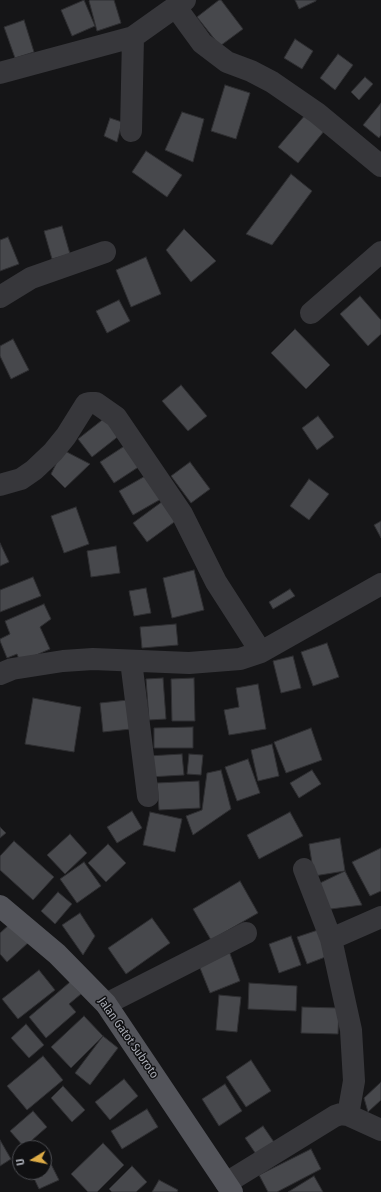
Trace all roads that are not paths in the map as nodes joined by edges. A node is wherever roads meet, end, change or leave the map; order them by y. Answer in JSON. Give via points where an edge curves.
{"nodes":[{"id":1,"x":180,"y":3,"type":"edge"},
{"id":2,"x":133,"y":37,"type":"junction"},
{"id":3,"x":0,"y":73,"type":"edge"},
{"id":4,"x":130,"y":131,"type":"dead end"},
{"id":5,"x":381,"y":166,"type":"edge"},
{"id":6,"x":105,"y":252,"type":"dead end"},
{"id":7,"x":381,"y":252,"type":"edge"},
{"id":8,"x":0,"y":297,"type":"edge"},
{"id":9,"x":311,"y":313,"type":"dead end"},
{"id":10,"x":0,"y":485,"type":"edge"},
{"id":11,"x":381,"y":584,"type":"edge"},
{"id":12,"x":261,"y":652,"type":"junction"},
{"id":13,"x":131,"y":661,"type":"junction"},
{"id":14,"x":4,"y":666,"type":"edge"},
{"id":15,"x":148,"y":796,"type":"dead end"},
{"id":16,"x":304,"y":869,"type":"dead end"},
{"id":17,"x":0,"y":906,"type":"edge"},
{"id":18,"x":381,"y":917,"type":"edge"},
{"id":19,"x":246,"y":933,"type":"dead end"},
{"id":20,"x":331,"y":939,"type":"junction"},
{"id":21,"x":106,"y":1004,"type":"junction"},
{"id":22,"x":348,"y":1115,"type":"junction"},
{"id":23,"x":381,"y":1130,"type":"edge"},
{"id":24,"x":229,"y":1187,"type":"edge"}],
"edges":[{"from":1,"to":2,"type":"street"},
{"from":1,"to":5,"type":"street","via":[[202,43],[227,62],[272,82],[317,113]]},
{"from":2,"to":3,"type":"street"},
{"from":2,"to":4,"type":"street"},
{"from":6,"to":8,"type":"street","via":[[31,278]]},
{"from":7,"to":9,"type":"street"},
{"from":10,"to":12,"type":"street","via":[[21,479],[34,470],[66,436],[86,404],[96,403],[116,417],[182,514],[216,582]]},
{"from":11,"to":12,"type":"street"},
{"from":12,"to":13,"type":"street","via":[[240,659],[189,663]]},
{"from":13,"to":14,"type":"street","via":[[92,659]]},
{"from":13,"to":15,"type":"street"},
{"from":16,"to":20,"type":"street"},
{"from":17,"to":21,"type":"main road","name":"Jalan Gatot Subroto","via":[[57,954]]},
{"from":18,"to":20,"type":"street"},
{"from":19,"to":21,"type":"street"},
{"from":20,"to":22,"type":"street","via":[[351,1030],[354,1081]]},
{"from":21,"to":24,"type":"main road","name":"Jalan Gatot Subroto"},
{"from":22,"to":23,"type":"street"},
{"from":22,"to":24,"type":"street","via":[[335,1116]]}]}
